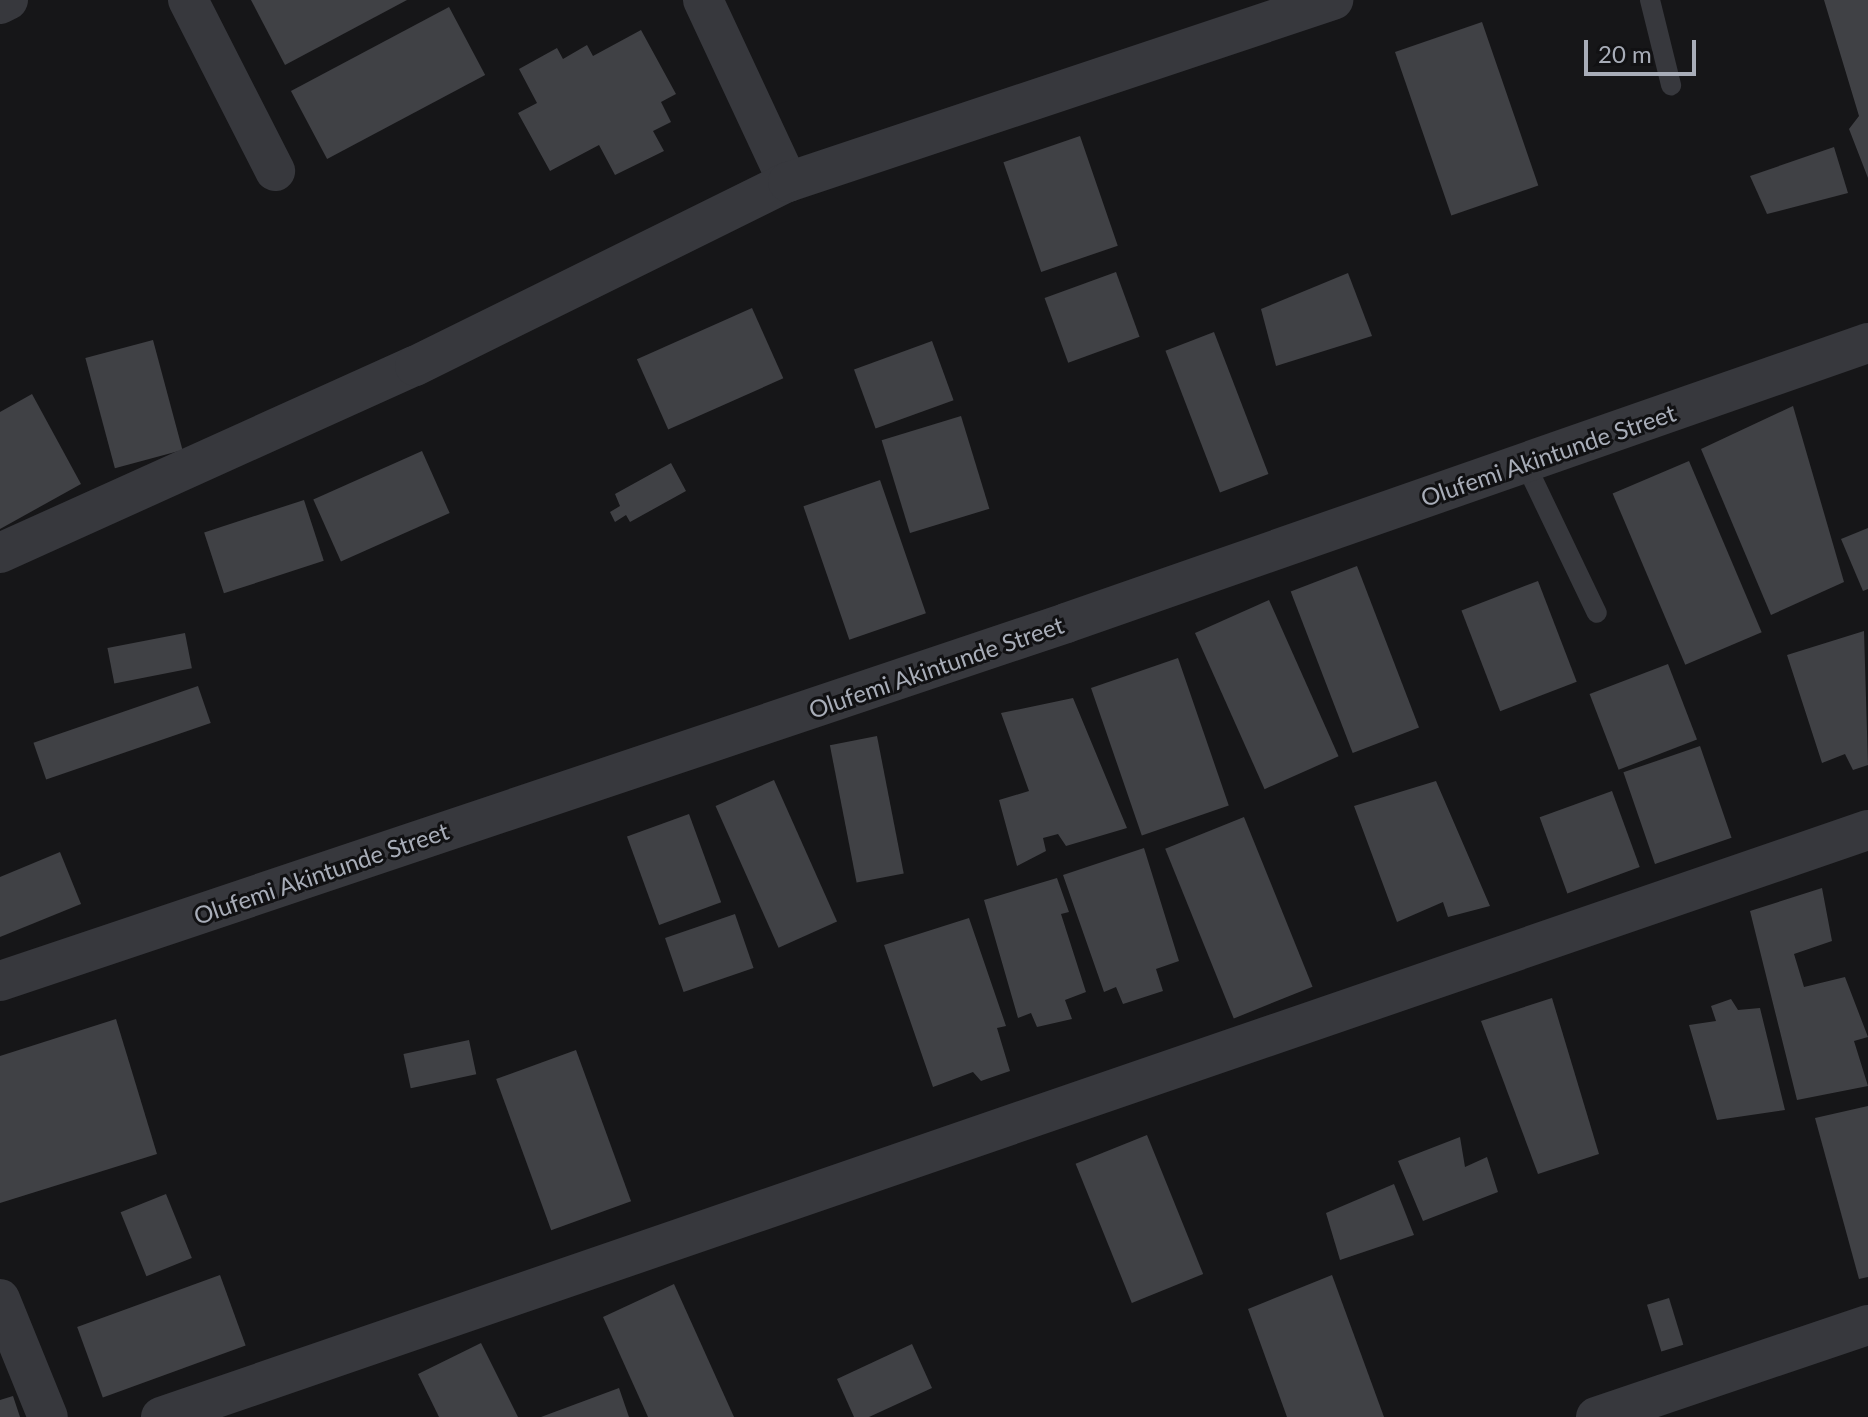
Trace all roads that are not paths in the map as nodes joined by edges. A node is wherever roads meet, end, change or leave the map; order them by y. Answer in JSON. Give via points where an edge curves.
{"nodes":[{"id":1,"x":8,"y":0,"type":"edge"},
{"id":2,"x":188,"y":0,"type":"edge"},
{"id":3,"x":703,"y":0,"type":"edge"},
{"id":4,"x":1333,"y":0,"type":"edge"},
{"id":5,"x":1650,"y":0,"type":"edge"},
{"id":6,"x":0,"y":4,"type":"edge"},
{"id":7,"x":1671,"y":85,"type":"dead end"},
{"id":8,"x":275,"y":171,"type":"dead end"},
{"id":9,"x":788,"y":182,"type":"junction"},
{"id":10,"x":1868,"y":343,"type":"edge"},
{"id":11,"x":1525,"y":463,"type":"junction"},
{"id":12,"x":0,"y":553,"type":"edge"},
{"id":13,"x":1597,"y":613,"type":"dead end"},
{"id":14,"x":1868,"y":830,"type":"edge"},
{"id":15,"x":0,"y":981,"type":"edge"},
{"id":16,"x":0,"y":1299,"type":"edge"},
{"id":17,"x":1868,"y":1325,"type":"edge"},
{"id":18,"x":48,"y":1417,"type":"edge"},
{"id":19,"x":161,"y":1417,"type":"edge"},
{"id":20,"x":1596,"y":1417,"type":"edge"}],
"edges":[{"from":1,"to":6,"type":"street"},
{"from":2,"to":8,"type":"street"},
{"from":3,"to":9,"type":"street"},
{"from":4,"to":9,"type":"street"},
{"from":5,"to":7,"type":"lane"},
{"from":9,"to":12,"type":"street","via":[[415,366]]},
{"from":10,"to":11,"type":"street","name":"Olufemi Akintunde Street"},
{"from":11,"to":13,"type":"lane"},
{"from":11,"to":15,"type":"street","name":"Olufemi Akintunde Street"},
{"from":14,"to":19,"type":"street"},
{"from":16,"to":18,"type":"street"},
{"from":17,"to":20,"type":"street"}]}
